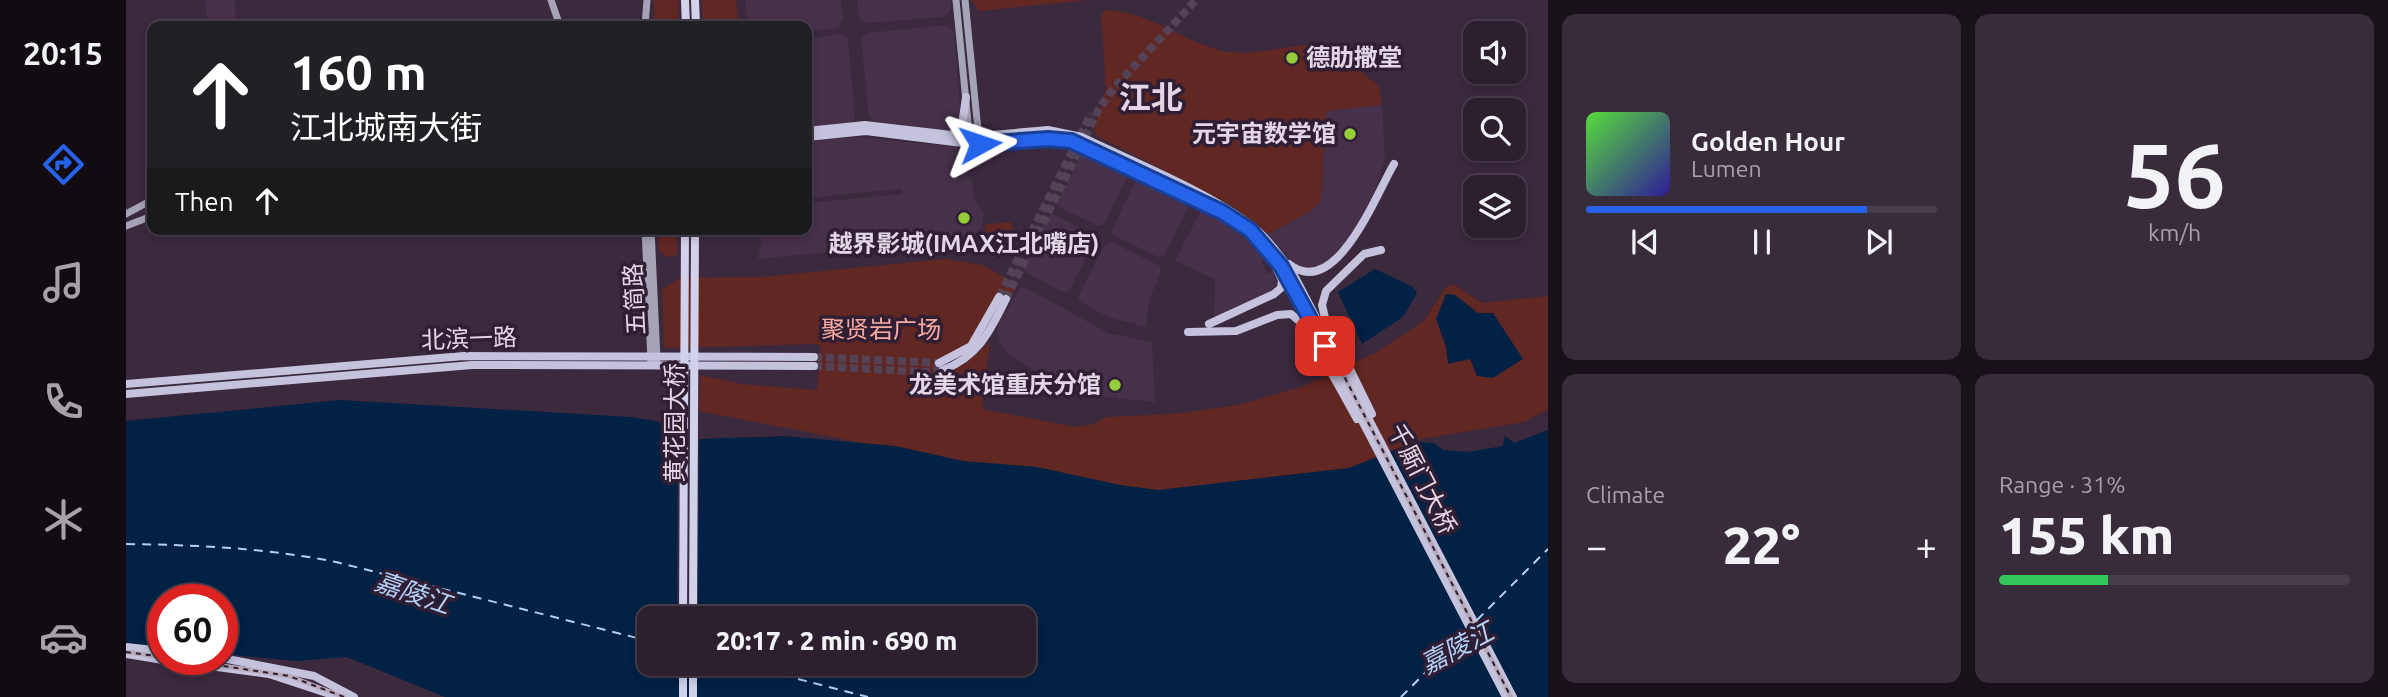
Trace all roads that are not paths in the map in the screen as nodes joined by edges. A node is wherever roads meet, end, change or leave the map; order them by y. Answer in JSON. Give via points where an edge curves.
{"nodes":[{"id":1,"x":551,"y":0,"type":"edge"},
{"id":2,"x":647,"y":0,"type":"edge"},
{"id":3,"x":685,"y":0,"type":"edge"},
{"id":4,"x":695,"y":0,"type":"edge"},
{"id":5,"x":956,"y":0,"type":"edge"},
{"id":6,"x":965,"y":0,"type":"edge"},
{"id":7,"x":559,"y":21,"type":"edge"},
{"id":8,"x":645,"y":21,"type":"edge"},
{"id":9,"x":686,"y":21,"type":"edge"},
{"id":10,"x":696,"y":21,"type":"edge"},
{"id":11,"x":966,"y":97,"type":"junction"},
{"id":12,"x":812,"y":130,"type":"edge"},
{"id":13,"x":952,"y":135,"type":"junction"},
{"id":14,"x":812,"y":136,"type":"edge"},
{"id":15,"x":974,"y":140,"type":"junction"},
{"id":16,"x":1081,"y":140,"type":"junction"},
{"id":17,"x":1394,"y":164,"type":"dead end"},
{"id":18,"x":147,"y":203,"type":"edge"},
{"id":19,"x":126,"y":214,"type":"edge"},
{"id":20,"x":147,"y":218,"type":"edge"},
{"id":21,"x":126,"y":226,"type":"edge"},
{"id":22,"x":648,"y":235,"type":"edge"},
{"id":23,"x":685,"y":235,"type":"edge"},
{"id":24,"x":695,"y":235,"type":"edge"},
{"id":25,"x":1266,"y":246,"type":"junction"},
{"id":26,"x":1381,"y":250,"type":"dead end"},
{"id":27,"x":1278,"y":253,"type":"junction"},
{"id":28,"x":1293,"y":280,"type":"junction"},
{"id":29,"x":1002,"y":298,"type":"tunnel mouth"},
{"id":30,"x":1209,"y":324,"type":"dead end"},
{"id":31,"x":1188,"y":332,"type":"dead end"},
{"id":32,"x":654,"y":362,"type":"junction"},
{"id":33,"x":814,"y":362,"type":"tunnel mouth"},
{"id":34,"x":941,"y":366,"type":"tunnel mouth"},
{"id":35,"x":126,"y":384,"type":"edge"},
{"id":36,"x":126,"y":394,"type":"edge"},
{"id":37,"x":1389,"y":464,"type":"junction"},
{"id":38,"x":683,"y":606,"type":"edge"},
{"id":39,"x":693,"y":606,"type":"edge"},
{"id":40,"x":126,"y":647,"type":"edge"},
{"id":41,"x":147,"y":649,"type":"edge"},
{"id":42,"x":126,"y":654,"type":"edge"},
{"id":43,"x":147,"y":657,"type":"edge"},
{"id":44,"x":238,"y":661,"type":"edge"},
{"id":45,"x":238,"y":670,"type":"edge"},
{"id":46,"x":683,"y":676,"type":"edge"},
{"id":47,"x":693,"y":676,"type":"edge"},
{"id":48,"x":339,"y":697,"type":"edge"},
{"id":49,"x":354,"y":697,"type":"edge"},
{"id":50,"x":683,"y":697,"type":"edge"},
{"id":51,"x":692,"y":697,"type":"edge"},
{"id":52,"x":1506,"y":697,"type":"edge"},
{"id":53,"x":1513,"y":697,"type":"edge"}],
"edges":[{"from":1,"to":7,"type":"main road"},
{"from":2,"to":8,"type":"main road"},
{"from":3,"to":9,"type":"highway"},
{"from":4,"to":10,"type":"highway"},
{"from":5,"to":11,"type":"main road"},
{"from":6,"to":15,"type":"main road"},
{"from":11,"to":13,"type":"main road","via":[[962,125]]},
{"from":11,"to":15,"type":"main road"},
{"from":12,"to":13,"type":"main road","via":[[865,125]]},
{"from":13,"to":15,"type":"main road"},
{"from":14,"to":15,"type":"main road","via":[[866,131]]},
{"from":15,"to":16,"type":"main road"},
{"from":16,"to":25,"type":"main road","via":[[1229,215]]},
{"from":16,"to":27,"type":"main road","via":[[1231,211]]},
{"from":17,"to":27,"type":"main road","via":[[1358,231],[1329,264],[1317,271],[1300,271]]},
{"from":18,"to":19,"type":"main road"},
{"from":20,"to":21,"type":"main road"},
{"from":22,"to":32,"type":"main road","name":"五简路"},
{"from":23,"to":38,"type":"highway","name":"黄花园大桥","bridge":true},
{"from":24,"to":39,"type":"highway","name":"黄花园大桥","bridge":true},
{"from":25,"to":28,"type":"main road"},
{"from":25,"to":30,"type":"main road","via":[[1282,279],[1281,288]]},
{"from":26,"to":37,"type":"main road","via":[[1364,254],[1326,291],[1323,311],[1363,393]]},
{"from":27,"to":28,"type":"main road"},
{"from":28,"to":37,"type":"main road","name":"千厮门大桥"},
{"from":29,"to":34,"type":"main road","via":[[971,346]]},
{"from":31,"to":37,"type":"main road","via":[[1236,331],[1283,314],[1301,320],[1346,402]]},
{"from":32,"to":33,"type":"main road","name":"北滨一路"},
{"from":32,"to":35,"type":"main road","name":"北滨一路","via":[[464,356]]},
{"from":32,"to":36,"type":"main road","name":"北滨一路","via":[[461,365]]},
{"from":37,"to":52,"type":"main road","name":"千厮门大桥"},
{"from":37,"to":53,"type":"main road","name":"千厮门大桥"},
{"from":40,"to":41,"type":"main road"},
{"from":42,"to":43,"type":"main road"},
{"from":44,"to":49,"type":"main road","via":[[314,677]]},
{"from":45,"to":48,"type":"main road","via":[[269,674]]},
{"from":46,"to":50,"type":"highway"},
{"from":47,"to":51,"type":"highway"}]}
